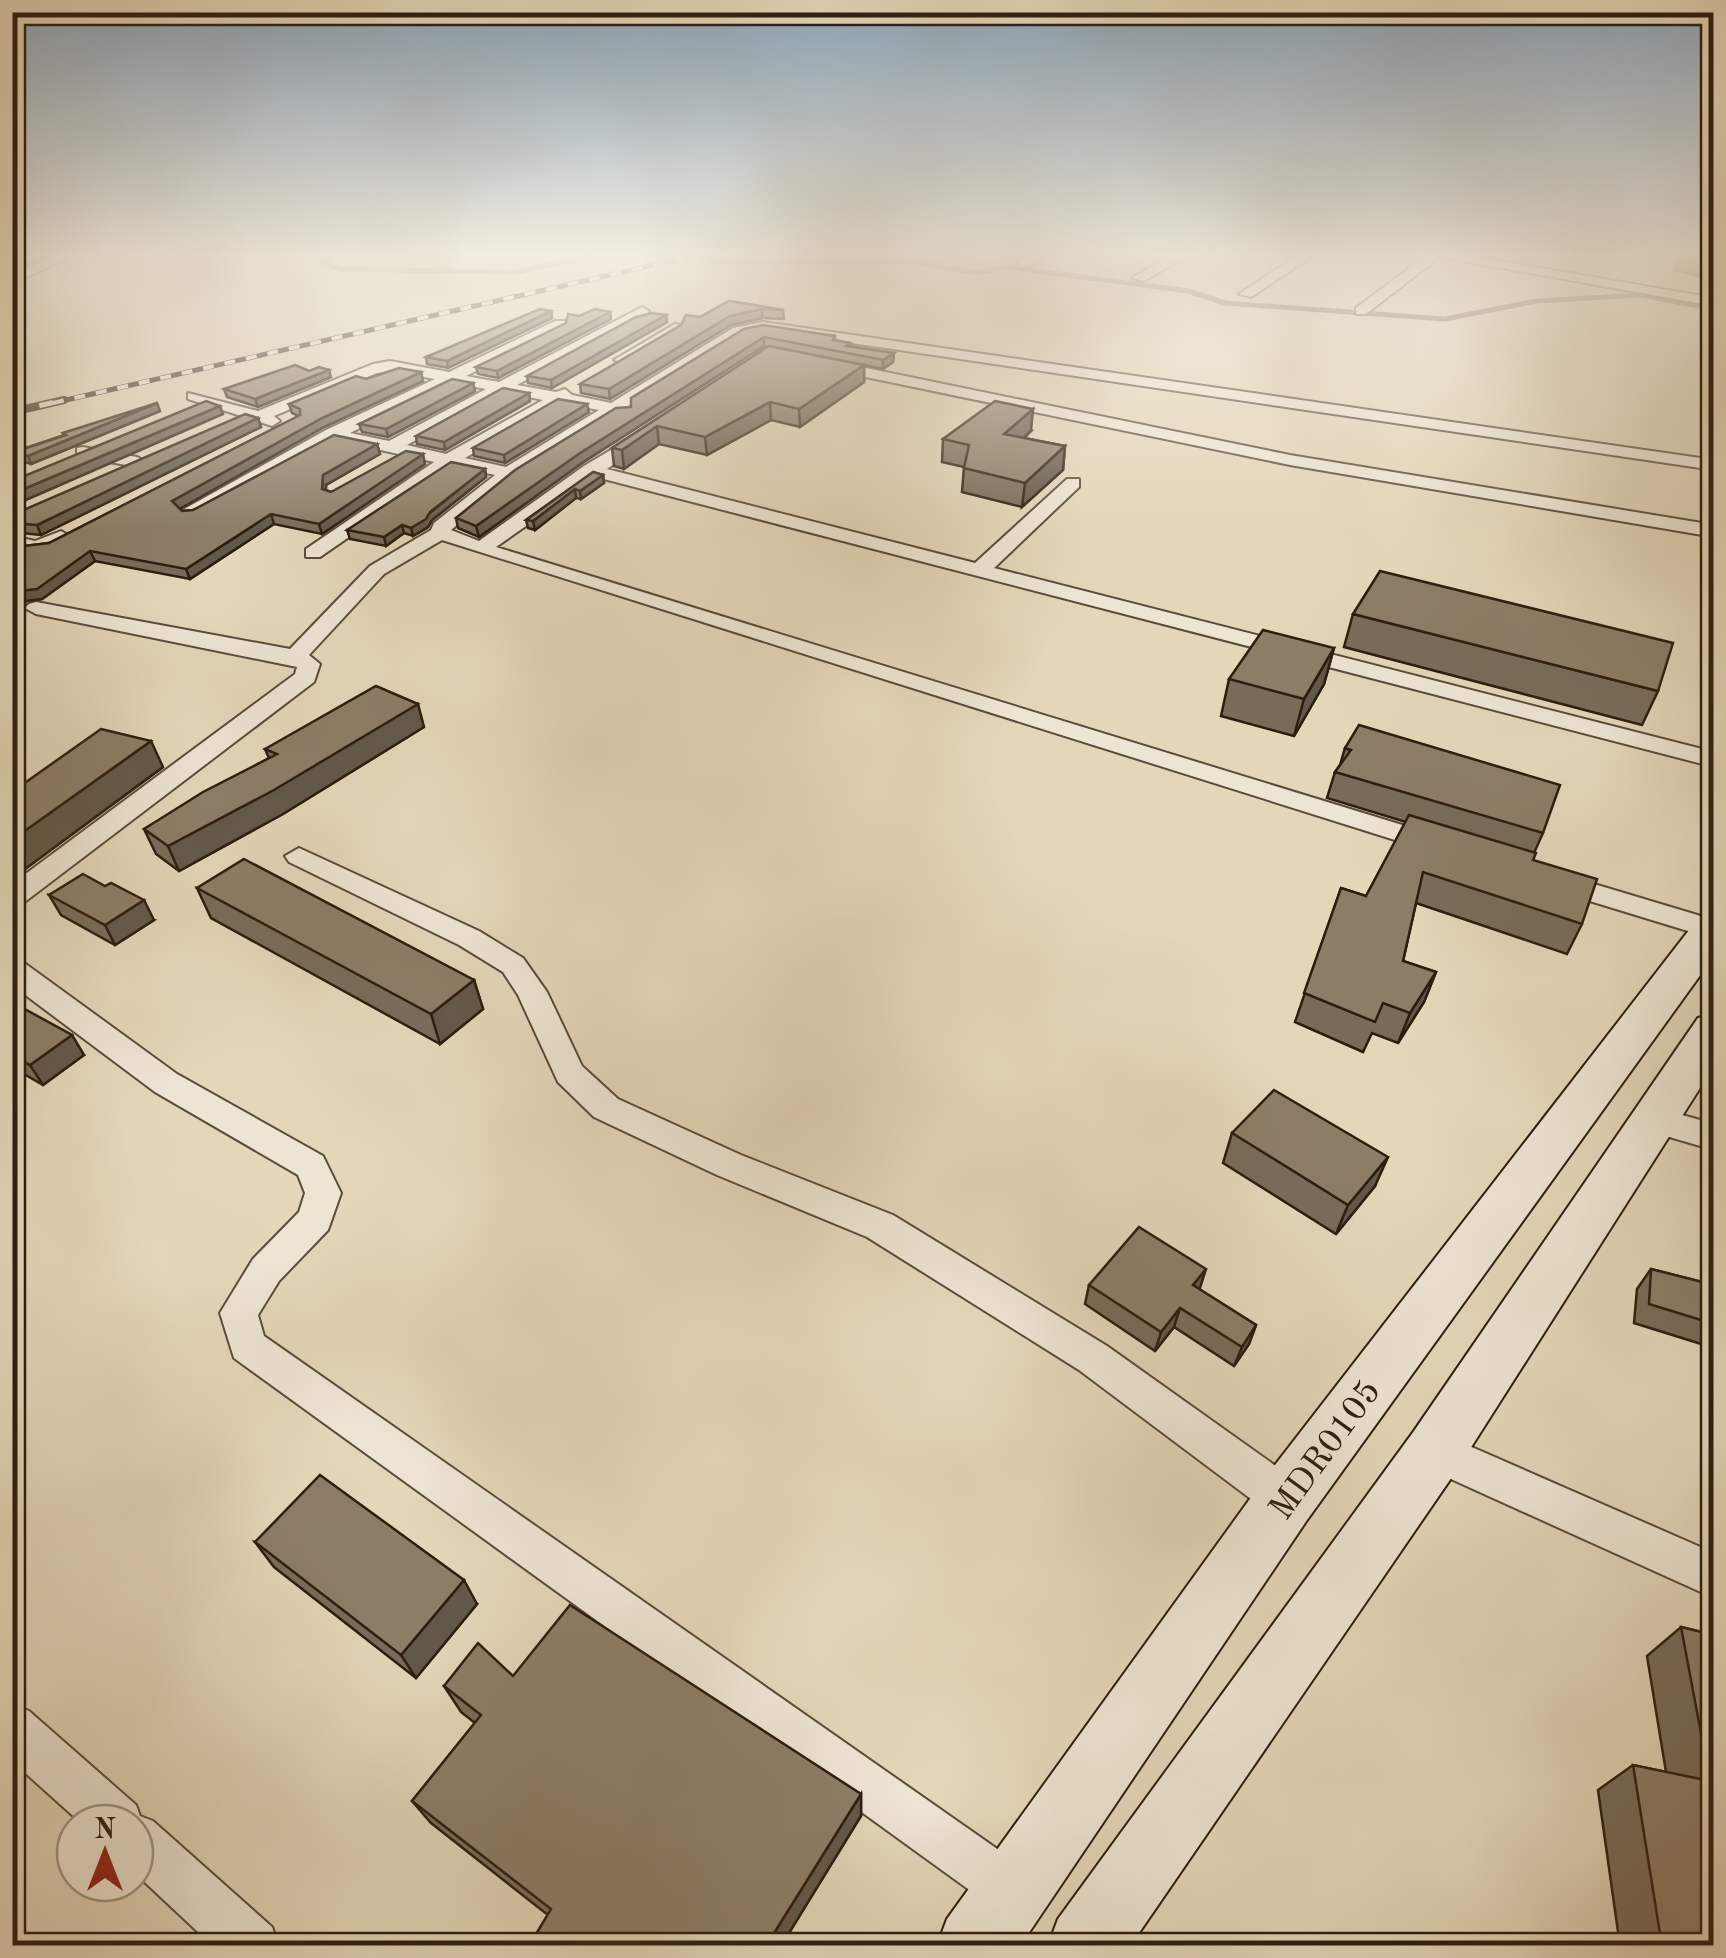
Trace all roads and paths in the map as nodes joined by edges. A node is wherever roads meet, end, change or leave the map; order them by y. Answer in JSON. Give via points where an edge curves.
{"nodes":[{"id":1,"x":515,"y":347,"type":"edge"},
{"id":2,"x":577,"y":347,"type":"edge"},
{"id":3,"x":643,"y":347,"type":"edge"},
{"id":4,"x":710,"y":347,"type":"edge"},
{"id":5,"x":909,"y":347,"type":"edge"},
{"id":6,"x":803,"y":360,"type":"edge"},
{"id":7,"x":607,"y":369,"type":"edge"},
{"id":8,"x":457,"y":377,"type":"junction"},
{"id":9,"x":506,"y":387,"type":"junction"},
{"id":10,"x":575,"y":388,"type":"dead end"},
{"id":11,"x":271,"y":392,"type":"edge"},
{"id":12,"x":341,"y":398,"type":"edge"},
{"id":13,"x":559,"y":398,"type":"junction"},
{"id":14,"x":612,"y":408,"type":"junction"},
{"id":15,"x":227,"y":410,"type":"junction"},
{"id":16,"x":632,"y":412,"type":"edge"},
{"id":17,"x":174,"y":415,"type":"edge"},
{"id":18,"x":670,"y":419,"type":"edge"},
{"id":19,"x":295,"y":426,"type":"junction"},
{"id":20,"x":336,"y":435,"type":"junction"},
{"id":21,"x":120,"y":437,"type":"edge"},
{"id":22,"x":357,"y":440,"type":"junction"},
{"id":23,"x":253,"y":442,"type":"edge"},
{"id":24,"x":399,"y":449,"type":"junction"},
{"id":25,"x":448,"y":460,"type":"junction"},
{"id":26,"x":1714,"y":465,"type":"edge"},
{"id":27,"x":378,"y":467,"type":"edge"},
{"id":28,"x":590,"y":470,"type":"junction"},
{"id":29,"x":508,"y":474,"type":"junction"},
{"id":30,"x":101,"y":478,"type":"edge"},
{"id":31,"x":1073,"y":483,"type":"dead end"},
{"id":32,"x":260,"y":495,"type":"edge"},
{"id":33,"x":188,"y":512,"type":"edge"},
{"id":34,"x":80,"y":528,"type":"edge"},
{"id":35,"x":1714,"y":531,"type":"edge"},
{"id":36,"x":440,"y":532,"type":"junction"},
{"id":37,"x":12,"y":542,"type":"edge"},
{"id":38,"x":481,"y":549,"type":"junction"},
{"id":39,"x":314,"y":552,"type":"dead end"},
{"id":40,"x":979,"y":571,"type":"junction"},
{"id":41,"x":36,"y":608,"type":"dead end"},
{"id":42,"x":295,"y":657,"type":"junction"},
{"id":43,"x":1714,"y":760,"type":"edge"},
{"id":44,"x":1466,"y":854,"type":"edge"},
{"id":45,"x":298,"y":856,"type":"dead end"},
{"id":46,"x":1541,"y":877,"type":"edge"},
{"id":47,"x":12,"y":898,"type":"edge"},
{"id":48,"x":1706,"y":937,"type":"edge"},
{"id":49,"x":12,"y":969,"type":"edge"},
{"id":50,"x":1714,"y":1028,"type":"edge"},
{"id":51,"x":1654,"y":1120,"type":"junction"},
{"id":52,"x":1714,"y":1136,"type":"edge"},
{"id":53,"x":1435,"y":1450,"type":"junction"},
{"id":54,"x":1286,"y":1499,"type":"junction"},
{"id":55,"x":1714,"y":1576,"type":"edge"},
{"id":56,"x":12,"y":1728,"type":"edge"},
{"id":57,"x":96,"y":1803,"type":"edge"},
{"id":58,"x":155,"y":1857,"type":"edge"},
{"id":59,"x":1015,"y":1892,"type":"junction"},
{"id":60,"x":253,"y":1946,"type":"edge"},
{"id":61,"x":974,"y":1946,"type":"edge"},
{"id":62,"x":1085,"y":1946,"type":"edge"}],
"edges":[{"from":1,"to":8,"type":"street"},
{"from":2,"to":9,"type":"street"},
{"from":3,"to":7,"type":"street"},
{"from":4,"to":14,"type":"street"},
{"from":5,"to":26,"type":"street"},
{"from":6,"to":35,"type":"street","via":[[1290,460]]},
{"from":8,"to":9,"type":"street"},
{"from":8,"to":15,"type":"street","via":[[382,366]]},
{"from":8,"to":20,"type":"street"},
{"from":9,"to":13,"type":"street"},
{"from":9,"to":24,"type":"street"},
{"from":10,"to":13,"type":"street"},
{"from":11,"to":15,"type":"street"},
{"from":12,"to":19,"type":"street"},
{"from":13,"to":14,"type":"street"},
{"from":13,"to":25,"type":"street"},
{"from":14,"to":16,"type":"street"},
{"from":14,"to":29,"type":"street"},
{"from":15,"to":17,"type":"street"},
{"from":15,"to":19,"type":"street"},
{"from":18,"to":28,"type":"street"},
{"from":19,"to":20,"type":"street"},
{"from":19,"to":23,"type":"street"},
{"from":20,"to":22,"type":"street"},
{"from":20,"to":33,"type":"street"},
{"from":21,"to":30,"type":"street","via":[[74,456],[145,459]]},
{"from":22,"to":24,"type":"street"},
{"from":22,"to":32,"type":"street"},
{"from":24,"to":25,"type":"street"},
{"from":24,"to":27,"type":"street"},
{"from":25,"to":29,"type":"street"},
{"from":25,"to":39,"type":"street"},
{"from":28,"to":38,"type":"street"},
{"from":28,"to":40,"type":"street"},
{"from":29,"to":36,"type":"street"},
{"from":31,"to":40,"type":"street"},
{"from":34,"to":37,"type":"street","via":[[38,547]]},
{"from":36,"to":38,"type":"street"},
{"from":36,"to":42,"type":"street","via":[[377,570]]},
{"from":38,"to":44,"type":"street"},
{"from":40,"to":43,"type":"street"},
{"from":41,"to":42,"type":"street"},
{"from":42,"to":47,"type":"street","via":[[309,664],[306,677]]},
{"from":45,"to":54,"type":"street","via":[[513,965],[569,1073],[606,1108],[880,1226],[1093,1358]]},
{"from":46,"to":48,"type":"street"},
{"from":48,"to":54,"type":"main road","name":"MDR0105"},
{"from":49,"to":59,"type":"street","via":[[166,1083],[311,1166],[323,1193],[315,1220],[266,1270],[240,1313],[248,1346]]},
{"from":50,"to":51,"type":"main road"},
{"from":51,"to":52,"type":"street"},
{"from":51,"to":53,"type":"main road"},
{"from":53,"to":55,"type":"street"},
{"from":53,"to":62,"type":"main road"},
{"from":54,"to":59,"type":"main road","name":"MDR0105"},
{"from":56,"to":57,"type":"street"},
{"from":58,"to":60,"type":"street"},
{"from":59,"to":61,"type":"main road","name":"MDR0105"}]}
